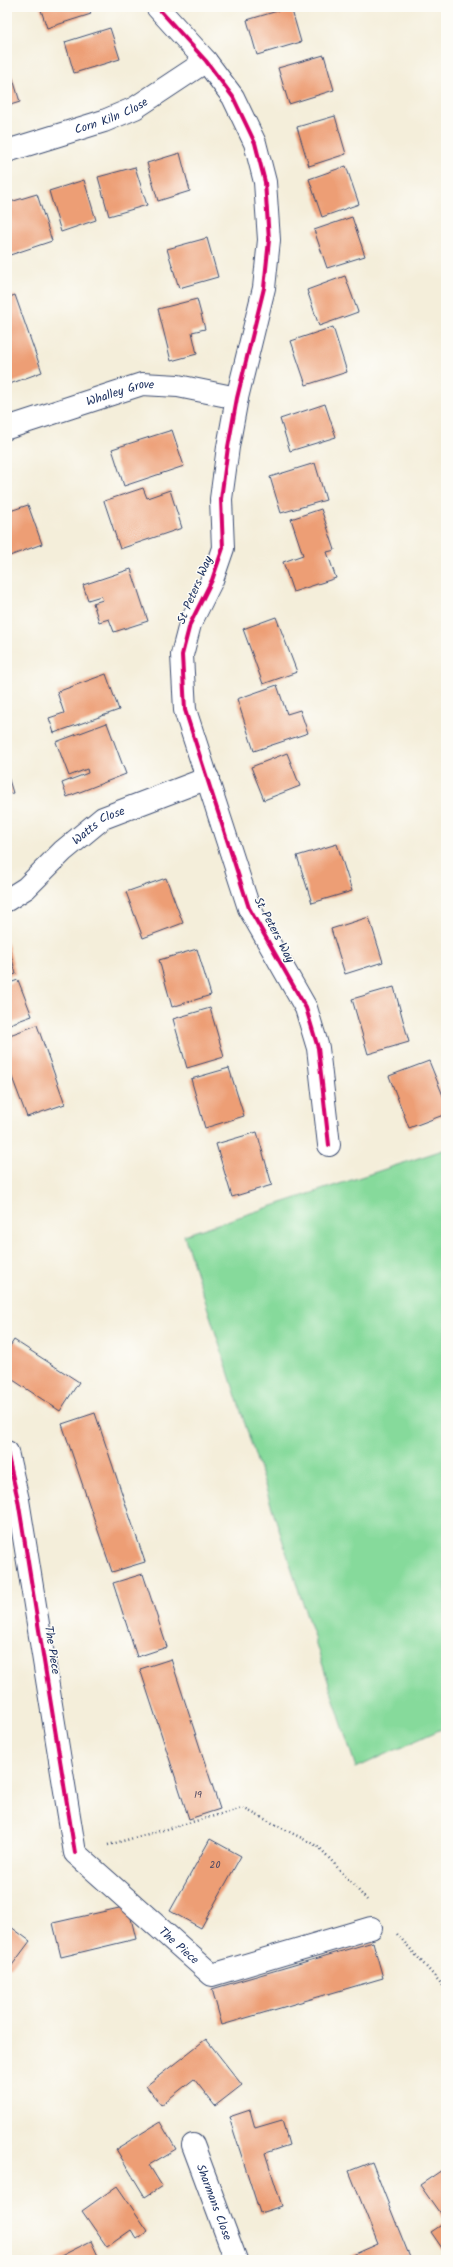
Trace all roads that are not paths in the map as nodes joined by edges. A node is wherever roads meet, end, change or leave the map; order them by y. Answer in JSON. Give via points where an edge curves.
{"nodes":[{"id":1,"x":156,"y":7,"type":"edge"},
{"id":2,"x":206,"y":61,"type":"junction"},
{"id":3,"x":7,"y":151,"type":"edge"},
{"id":4,"x":237,"y":398,"type":"junction"},
{"id":5,"x":7,"y":428,"type":"edge"},
{"id":6,"x":208,"y":778,"type":"junction"},
{"id":7,"x":7,"y":900,"type":"edge"},
{"id":8,"x":329,"y":1145,"type":"dead end"},
{"id":9,"x":7,"y":1452,"type":"edge"},
{"id":10,"x":371,"y":1928,"type":"dead end"},
{"id":11,"x":194,"y":2145,"type":"dead end"},
{"id":12,"x":236,"y":2260,"type":"edge"}],
"edges":[{"from":1,"to":2,"type":"street","name":"St Peters Way"},
{"from":2,"to":3,"type":"street","name":"Corn Kiln Close","via":[[135,108],[104,121]]},
{"from":2,"to":4,"type":"street","name":"St Peters Way","via":[[233,97],[255,143],[265,182],[269,240],[264,288]]},
{"from":4,"to":5,"type":"street","name":"Whalley Grove","via":[[178,386],[142,384]]},
{"from":4,"to":6,"type":"street","name":"St Peters Way","via":[[221,499],[223,548],[212,580],[190,624],[182,655],[185,710]]},
{"from":6,"to":7,"type":"street","name":"Watts Close","via":[[103,818],[63,851],[26,888]]},
{"from":6,"to":8,"type":"street","name":"St Peters Way","via":[[248,908],[306,1008],[318,1048]]},
{"from":9,"to":10,"type":"street","name":"The Piece","via":[[18,1500],[75,1853],[212,1975]]},
{"from":11,"to":12,"type":"street","name":"Sharmans Close"}]}
